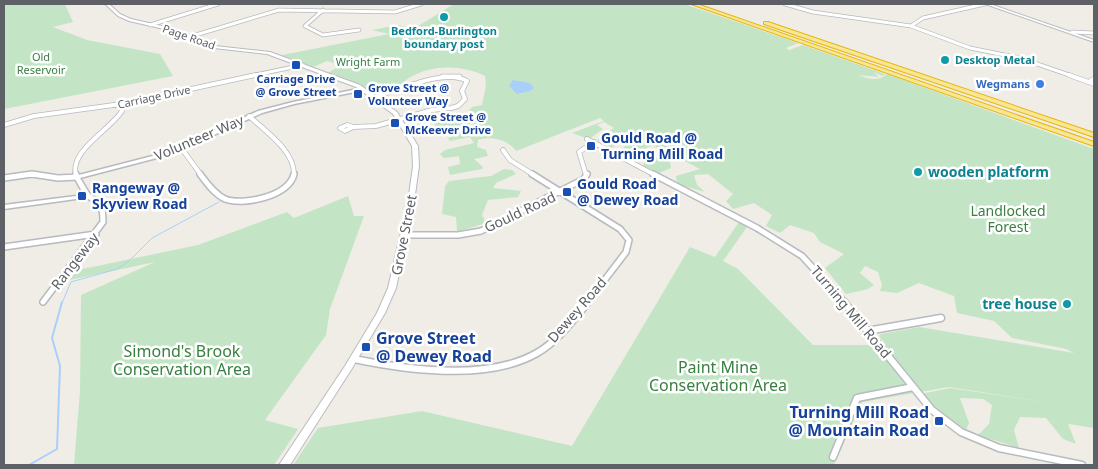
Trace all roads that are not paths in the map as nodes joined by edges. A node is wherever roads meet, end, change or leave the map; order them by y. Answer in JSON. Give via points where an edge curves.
{"nodes":[{"id":1,"x":107,"y":4,"type":"edge"},
{"id":2,"x":218,"y":4,"type":"edge"},
{"id":3,"x":421,"y":4,"type":"edge"},
{"id":4,"x":693,"y":4,"type":"edge"},
{"id":5,"x":710,"y":4,"type":"edge"},
{"id":6,"x":785,"y":4,"type":"edge"},
{"id":7,"x":986,"y":4,"type":"edge"},
{"id":8,"x":323,"y":10,"type":"junction"},
{"id":9,"x":150,"y":24,"type":"junction"},
{"id":10,"x":910,"y":26,"type":"junction"},
{"id":11,"x":359,"y":30,"type":"dead end"},
{"id":12,"x":1072,"y":32,"type":"junction"},
{"id":13,"x":1094,"y":33,"type":"edge"},
{"id":14,"x":189,"y":37,"type":"junction"},
{"id":15,"x":1094,"y":40,"type":"edge"},
{"id":16,"x":277,"y":56,"type":"joint"},
{"id":17,"x":303,"y":65,"type":"junction"},
{"id":18,"x":1091,"y":82,"type":"edge"},
{"id":19,"x":363,"y":89,"type":"junction"},
{"id":20,"x":375,"y":97,"type":"junction"},
{"id":21,"x":121,"y":104,"type":"junction"},
{"id":22,"x":249,"y":116,"type":"junction"},
{"id":23,"x":400,"y":119,"type":"junction"},
{"id":24,"x":4,"y":125,"type":"edge"},
{"id":25,"x":353,"y":128,"type":"dead end"},
{"id":26,"x":1094,"y":135,"type":"edge"},
{"id":27,"x":587,"y":139,"type":"dead end"},
{"id":28,"x":594,"y":142,"type":"junction"},
{"id":29,"x":1094,"y":144,"type":"edge"},
{"id":30,"x":182,"y":149,"type":"junction"},
{"id":31,"x":503,"y":150,"type":"dead end"},
{"id":32,"x":77,"y":177,"type":"junction"},
{"id":33,"x":4,"y":178,"type":"edge"},
{"id":34,"x":561,"y":192,"type":"junction"},
{"id":35,"x":88,"y":196,"type":"junction"},
{"id":36,"x":4,"y":207,"type":"edge"},
{"id":37,"x":96,"y":234,"type":"junction"},
{"id":38,"x":404,"y":235,"type":"junction"},
{"id":39,"x":4,"y":247,"type":"edge"},
{"id":40,"x":43,"y":302,"type":"dead end"},
{"id":41,"x":941,"y":318,"type":"dead end"},
{"id":42,"x":867,"y":331,"type":"junction"},
{"id":43,"x":354,"y":359,"type":"junction"},
{"id":44,"x":913,"y":387,"type":"junction"},
{"id":45,"x":833,"y":457,"type":"dead end"},
{"id":46,"x":284,"y":465,"type":"edge"},
{"id":47,"x":1082,"y":465,"type":"edge"}],
"edges":[{"from":1,"to":9,"type":"main road","name":"Page Road","via":[[119,15]]},
{"from":2,"to":9,"type":"street"},
{"from":3,"to":8,"type":"street","via":[[398,12]]},
{"from":4,"to":29,"type":"highway"},
{"from":5,"to":26,"type":"highway"},
{"from":6,"to":10,"type":"street","via":[[808,11]]},
{"from":7,"to":10,"type":"street","via":[[923,18]]},
{"from":7,"to":12,"type":"main road"},
{"from":8,"to":11,"type":"street","via":[[305,26],[323,35]]},
{"from":8,"to":14,"type":"street","via":[[276,10]]},
{"from":9,"to":14,"type":"main road","name":"Page Road"},
{"from":10,"to":18,"type":"street","via":[[964,46],[1015,56]]},
{"from":12,"to":13,"type":"street"},
{"from":12,"to":15,"type":"main road"},
{"from":14,"to":16,"type":"main road","name":"Page Road","via":[[214,47]]},
{"from":16,"to":17,"type":"main road","name":"Grove Street"},
{"from":17,"to":19,"type":"main road","name":"Grove Street"},
{"from":17,"to":21,"type":"street","name":"Carriage Drive"},
{"from":19,"to":20,"type":"main road","name":"Grove Street"},
{"from":19,"to":22,"type":"street","name":"Volunteer Way","via":[[293,103]]},
{"from":20,"to":23,"type":"main road","name":"Grove Street"},
{"from":20,"to":23,"type":"street","via":[[443,76],[459,76],[467,81],[462,91],[465,99],[458,106]]},
{"from":21,"to":24,"type":"street","name":"Carriage Drive","via":[[34,116]]},
{"from":21,"to":32,"type":"street","via":[[118,119],[76,159],[74,171]]},
{"from":22,"to":30,"type":"street","name":"Volunteer Way"},
{"from":22,"to":30,"type":"street","via":[[291,160],[295,175],[278,191],[246,201],[227,200],[214,191]]},
{"from":23,"to":25,"type":"street"},
{"from":23,"to":38,"type":"main road","name":"Grove Street","via":[[412,138],[417,156]]},
{"from":27,"to":28,"type":"street","name":"Turning Mill Road"},
{"from":28,"to":34,"type":"street","name":"Gould Road","via":[[579,152],[587,173],[584,179]]},
{"from":28,"to":42,"type":"street","name":"Turning Mill Road","via":[[786,245],[819,272]]},
{"from":30,"to":32,"type":"street","name":"Volunteer Way"},
{"from":31,"to":34,"type":"street","name":"Dewey Road","via":[[510,160]]},
{"from":32,"to":33,"type":"street","name":"Volunteer Way","via":[[32,174]]},
{"from":32,"to":35,"type":"street"},
{"from":34,"to":38,"type":"street","name":"Gould Road","via":[[481,231],[458,235]]},
{"from":34,"to":43,"type":"street","name":"Dewey Road","via":[[620,229],[628,237],[629,244],[621,259],[543,350],[509,363],[420,370]]},
{"from":35,"to":36,"type":"street"},
{"from":35,"to":37,"type":"street","name":"Rangeway","via":[[104,208],[103,222]]},
{"from":37,"to":39,"type":"street"},
{"from":37,"to":40,"type":"street","name":"Rangeway"},
{"from":38,"to":43,"type":"main road","name":"Grove Street","via":[[392,288],[382,313]]},
{"from":41,"to":42,"type":"street"},
{"from":42,"to":44,"type":"street","name":"Turning Mill Road"},
{"from":43,"to":46,"type":"main road","name":"Grove Street"},
{"from":44,"to":45,"type":"street","via":[[857,398]]},
{"from":44,"to":47,"type":"street","name":"Turning Mill Road","via":[[943,420],[976,439],[999,448]]}]}
